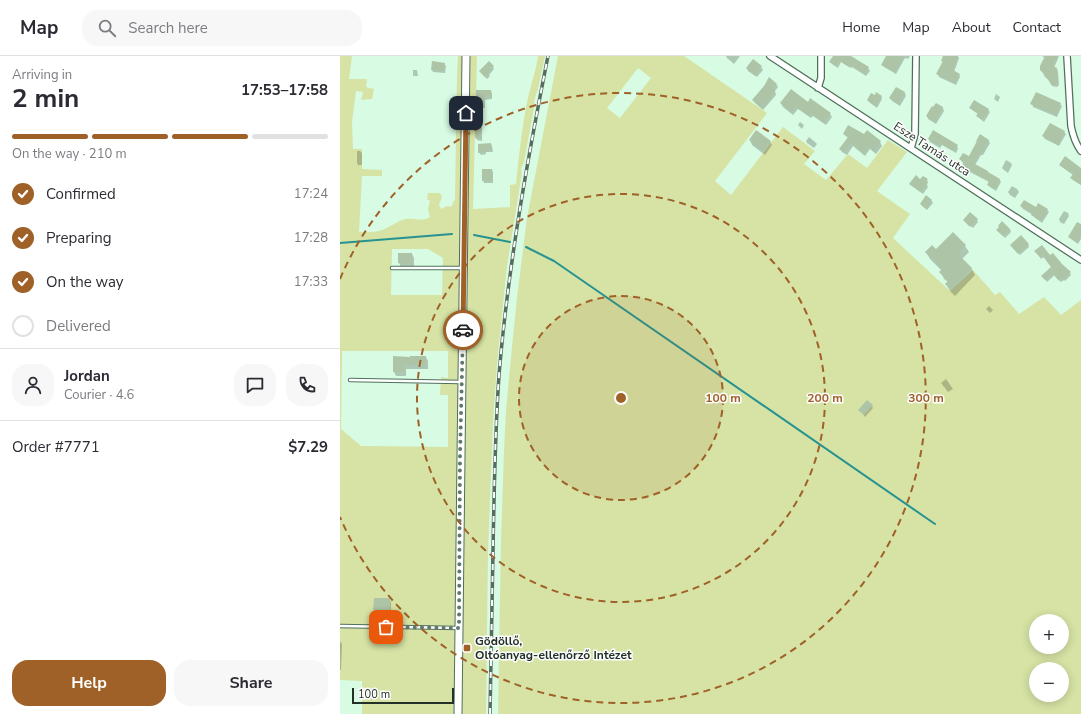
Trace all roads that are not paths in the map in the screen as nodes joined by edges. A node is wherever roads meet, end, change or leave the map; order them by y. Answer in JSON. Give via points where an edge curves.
{"nodes":[{"id":1,"x":466,"y":56,"type":"edge"},
{"id":2,"x":770,"y":56,"type":"edge"},
{"id":3,"x":821,"y":56,"type":"edge"},
{"id":4,"x":916,"y":56,"type":"edge"},
{"id":5,"x":1066,"y":56,"type":"edge"},
{"id":6,"x":818,"y":88,"type":"junction"},
{"id":7,"x":911,"y":148,"type":"junction"},
{"id":8,"x":1081,"y":151,"type":"edge"},
{"id":9,"x":1081,"y":260,"type":"edge"},
{"id":10,"x":392,"y":268,"type":"dead end"},
{"id":11,"x":464,"y":268,"type":"junction"},
{"id":12,"x":350,"y":380,"type":"dead end"},
{"id":13,"x":462,"y":382,"type":"junction"},
{"id":14,"x":340,"y":626,"type":"edge"},
{"id":15,"x":459,"y":628,"type":"junction"},
{"id":16,"x":458,"y":714,"type":"edge"}],
"edges":[{"from":1,"to":11,"type":"main road"},
{"from":2,"to":6,"type":"street","name":"Esze Tamás utca"},
{"from":3,"to":6,"type":"street","via":[[821,78]]},
{"from":4,"to":7,"type":"street","via":[[915,134]]},
{"from":5,"to":8,"type":"street","via":[[1072,126],[1076,145]]},
{"from":6,"to":7,"type":"street","name":"Esze Tamás utca"},
{"from":7,"to":9,"type":"street","name":"Esze Tamás utca"},
{"from":10,"to":11,"type":"lane"},
{"from":11,"to":13,"type":"main road"},
{"from":12,"to":13,"type":"lane"},
{"from":13,"to":15,"type":"main road"},
{"from":14,"to":15,"type":"lane"},
{"from":15,"to":16,"type":"main road"}]}
